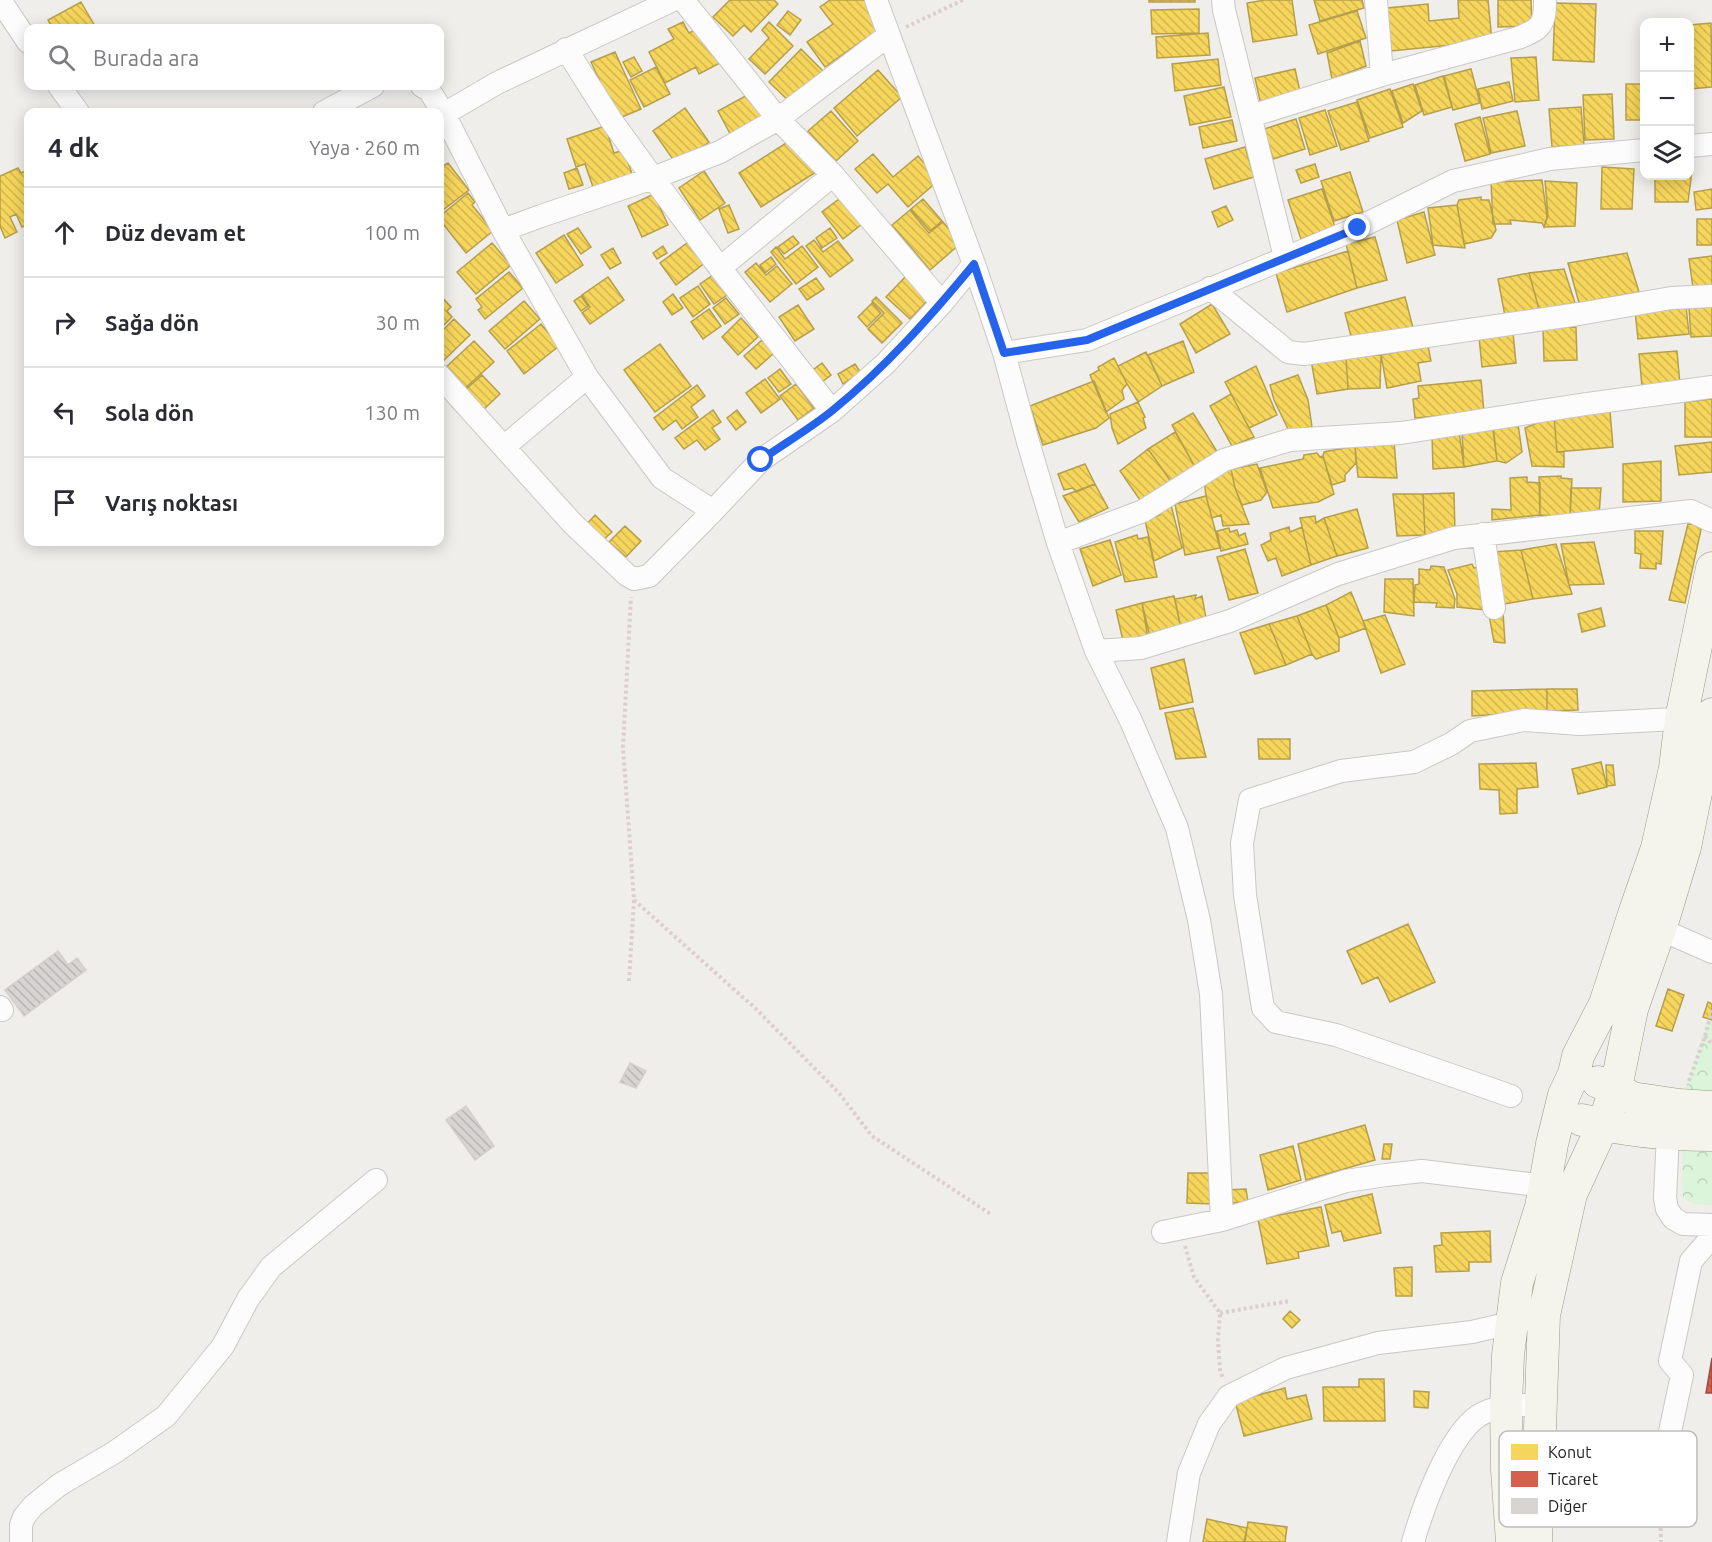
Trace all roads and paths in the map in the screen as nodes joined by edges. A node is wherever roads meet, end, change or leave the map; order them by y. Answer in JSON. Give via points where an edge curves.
{"nodes":[{"id":1,"x":0,"y":0,"type":"edge"},
{"id":2,"x":673,"y":0,"type":"edge"},
{"id":3,"x":683,"y":0,"type":"edge"},
{"id":4,"x":876,"y":0,"type":"edge"},
{"id":5,"x":963,"y":0,"type":"edge"},
{"id":6,"x":1223,"y":0,"type":"edge"},
{"id":7,"x":1376,"y":0,"type":"edge"},
{"id":8,"x":1545,"y":0,"type":"edge"},
{"id":9,"x":889,"y":35,"type":"junction"},
{"id":10,"x":24,"y":36,"type":"edge"},
{"id":11,"x":566,"y":49,"type":"junction"},
{"id":12,"x":1382,"y":75,"type":"junction"},
{"id":13,"x":62,"y":90,"type":"edge"},
{"id":14,"x":365,"y":90,"type":"edge"},
{"id":15,"x":429,"y":90,"type":"edge"},
{"id":16,"x":75,"y":108,"type":"edge"},
{"id":17,"x":332,"y":108,"type":"edge"},
{"id":18,"x":438,"y":108,"type":"edge"},
{"id":19,"x":444,"y":116,"type":"edge"},
{"id":20,"x":1251,"y":116,"type":"junction"},
{"id":21,"x":777,"y":119,"type":"junction"},
{"id":22,"x":444,"y":121,"type":"edge"},
{"id":23,"x":1712,"y":144,"type":"edge"},
{"id":24,"x":1694,"y":146,"type":"edge"},
{"id":25,"x":1640,"y":150,"type":"edge"},
{"id":26,"x":833,"y":175,"type":"junction"},
{"id":27,"x":653,"y":178,"type":"junction"},
{"id":28,"x":503,"y":230,"type":"junction"},
{"id":29,"x":1285,"y":257,"type":"junction"},
{"id":30,"x":974,"y":264,"type":"junction"},
{"id":31,"x":720,"y":268,"type":"junction"},
{"id":32,"x":1210,"y":288,"type":"junction"},
{"id":33,"x":1712,"y":296,"type":"edge"},
{"id":34,"x":942,"y":303,"type":"junction"},
{"id":35,"x":1004,"y":353,"type":"junction"},
{"id":36,"x":588,"y":377,"type":"junction"},
{"id":37,"x":444,"y":380,"type":"edge"},
{"id":38,"x":1712,"y":387,"type":"edge"},
{"id":39,"x":832,"y":411,"type":"junction"},
{"id":40,"x":505,"y":446,"type":"junction"},
{"id":41,"x":713,"y":511,"type":"junction"},
{"id":42,"x":1712,"y":521,"type":"edge"},
{"id":43,"x":1483,"y":534,"type":"junction"},
{"id":44,"x":1058,"y":543,"type":"junction"},
{"id":45,"x":1712,"y":568,"type":"edge"},
{"id":46,"x":634,"y":579,"type":"junction"},
{"id":47,"x":1494,"y":608,"type":"dead end"},
{"id":48,"x":1096,"y":651,"type":"junction"},
{"id":49,"x":1712,"y":716,"type":"edge"},
{"id":50,"x":1681,"y":718,"type":"junction"},
{"id":51,"x":634,"y":900,"type":"junction"},
{"id":52,"x":1646,"y":923,"type":"junction"},
{"id":53,"x":1712,"y":952,"type":"edge"},
{"id":54,"x":629,"y":981,"type":"dead end"},
{"id":55,"x":1712,"y":1010,"type":"edge"},
{"id":56,"x":1705,"y":1036,"type":"junction"},
{"id":57,"x":1712,"y":1044,"type":"edge"},
{"id":58,"x":1574,"y":1074,"type":"junction"},
{"id":59,"x":1616,"y":1088,"type":"junction"},
{"id":60,"x":1511,"y":1096,"type":"dead end"},
{"id":61,"x":1712,"y":1107,"type":"edge"},
{"id":62,"x":1559,"y":1115,"type":"junction"},
{"id":63,"x":1673,"y":1120,"type":"junction"},
{"id":64,"x":1603,"y":1125,"type":"junction"},
{"id":65,"x":1712,"y":1135,"type":"edge"},
{"id":66,"x":376,"y":1180,"type":"dead end"},
{"id":67,"x":1545,"y":1186,"type":"junction"},
{"id":68,"x":992,"y":1215,"type":"dead end"},
{"id":69,"x":1222,"y":1220,"type":"junction"},
{"id":70,"x":1712,"y":1225,"type":"edge"},
{"id":71,"x":1171,"y":1230,"type":"joint"},
{"id":72,"x":1712,"y":1237,"type":"edge"},
{"id":73,"x":1289,"y":1301,"type":"dead end"},
{"id":74,"x":1220,"y":1313,"type":"junction"},
{"id":75,"x":1544,"y":1315,"type":"junction"},
{"id":76,"x":1512,"y":1323,"type":"junction"},
{"id":77,"x":1229,"y":1396,"type":"junction"},
{"id":78,"x":1541,"y":1405,"type":"junction"},
{"id":79,"x":1506,"y":1406,"type":"junction"},
{"id":80,"x":1506,"y":1431,"type":"edge"},
{"id":81,"x":1540,"y":1431,"type":"edge"},
{"id":82,"x":1670,"y":1431,"type":"edge"},
{"id":83,"x":1511,"y":1527,"type":"edge"},
{"id":84,"x":1537,"y":1527,"type":"edge"},
{"id":85,"x":1661,"y":1527,"type":"edge"},
{"id":86,"x":21,"y":1542,"type":"edge"},
{"id":87,"x":1178,"y":1542,"type":"edge"},
{"id":88,"x":1413,"y":1542,"type":"edge"},
{"id":89,"x":1512,"y":1542,"type":"edge"},
{"id":90,"x":1536,"y":1542,"type":"edge"},
{"id":91,"x":1661,"y":1542,"type":"edge"}],
"edges":[{"from":1,"to":10,"type":"street"},
{"from":2,"to":11,"type":"street"},
{"from":3,"to":21,"type":"street"},
{"from":4,"to":9,"type":"street"},
{"from":5,"to":9,"type":"path"},
{"from":6,"to":20,"type":"street"},
{"from":7,"to":12,"type":"street"},
{"from":8,"to":12,"type":"street","via":[[1545,18],[1536,31]]},
{"from":9,"to":21,"type":"street"},
{"from":9,"to":30,"type":"street"},
{"from":11,"to":19,"type":"street","via":[[497,83]]},
{"from":11,"to":27,"type":"street"},
{"from":12,"to":20,"type":"street"},
{"from":13,"to":16,"type":"street"},
{"from":14,"to":17,"type":"street"},
{"from":15,"to":18,"type":"street"},
{"from":20,"to":29,"type":"street"},
{"from":21,"to":26,"type":"street"},
{"from":21,"to":27,"type":"street","via":[[720,152]]},
{"from":22,"to":28,"type":"street"},
{"from":23,"to":24,"type":"street"},
{"from":25,"to":29,"type":"street","via":[[1550,159],[1453,182],[1358,228]]},
{"from":26,"to":31,"type":"street"},
{"from":26,"to":34,"type":"street"},
{"from":27,"to":28,"type":"street"},
{"from":27,"to":31,"type":"street"},
{"from":28,"to":36,"type":"street"},
{"from":29,"to":32,"type":"street"},
{"from":30,"to":34,"type":"street"},
{"from":30,"to":35,"type":"street"},
{"from":31,"to":39,"type":"street"},
{"from":32,"to":33,"type":"street","via":[[1288,352],[1304,354],[1671,298]]},
{"from":32,"to":35,"type":"street","via":[[1087,340]]},
{"from":34,"to":39,"type":"street","via":[[886,363]]},
{"from":35,"to":44,"type":"street"},
{"from":36,"to":40,"type":"street"},
{"from":36,"to":41,"type":"street","via":[[662,478]]},
{"from":37,"to":40,"type":"street"},
{"from":38,"to":44,"type":"street","via":[[1401,433],[1290,440],[1224,460],[1143,511]]},
{"from":39,"to":41,"type":"street","via":[[761,460]]},
{"from":40,"to":46,"type":"street","via":[[572,523]]},
{"from":41,"to":46,"type":"street","via":[[649,576]]},
{"from":42,"to":43,"type":"street","via":[[1691,511]]},
{"from":43,"to":47,"type":"street"},
{"from":43,"to":48,"type":"street","via":[[1454,538],[1338,574],[1196,632],[1141,648]]},
{"from":44,"to":48,"type":"street"},
{"from":45,"to":50,"type":"main road"},
{"from":46,"to":51,"type":"path","via":[[623,747]]},
{"from":48,"to":69,"type":"street","via":[[1177,828],[1200,920],[1211,994]]},
{"from":49,"to":50,"type":"street"},
{"from":49,"to":52,"type":"main road","via":[[1685,847]]},
{"from":50,"to":52,"type":"main road"},
{"from":50,"to":60,"type":"street","via":[[1580,724],[1524,720],[1470,731],[1413,762],[1341,771],[1250,800],[1242,843],[1245,895],[1263,1008],[1276,1023],[1335,1035]]},
{"from":51,"to":54,"type":"path"},
{"from":51,"to":68,"type":"path","via":[[755,1008],[839,1093],[872,1136]]},
{"from":52,"to":53,"type":"street"},
{"from":52,"to":58,"type":"main road","via":[[1578,1056]]},
{"from":52,"to":59,"type":"main road"},
{"from":55,"to":56,"type":"path"},
{"from":56,"to":57,"type":"path"},
{"from":56,"to":63,"type":"path"},
{"from":58,"to":59,"type":"main road"},
{"from":58,"to":62,"type":"main road"},
{"from":59,"to":63,"type":"main road"},
{"from":59,"to":64,"type":"main road"},
{"from":61,"to":63,"type":"main road"},
{"from":62,"to":64,"type":"main road"},
{"from":62,"to":67,"type":"main road"},
{"from":63,"to":64,"type":"main road"},
{"from":63,"to":65,"type":"main road"},
{"from":63,"to":70,"type":"street","via":[[1666,1209],[1683,1224]]},
{"from":64,"to":75,"type":"main road","via":[[1571,1194]]},
{"from":66,"to":86,"type":"street","via":[[272,1267],[248,1299],[223,1346],[166,1416],[33,1506],[21,1525]]},
{"from":67,"to":69,"type":"street","via":[[1422,1171],[1346,1181]]},
{"from":67,"to":76,"type":"main road","via":[[1517,1283]]},
{"from":69,"to":71,"type":"street"},
{"from":71,"to":74,"type":"path","via":[[1194,1277]]},
{"from":72,"to":82,"type":"street","via":[[1691,1261],[1670,1361],[1682,1375]]},
{"from":73,"to":74,"type":"path"},
{"from":74,"to":77,"type":"path","via":[[1220,1370]]},
{"from":75,"to":76,"type":"street"},
{"from":75,"to":78,"type":"main road"},
{"from":76,"to":77,"type":"street","via":[[1378,1344],[1286,1368]]},
{"from":76,"to":79,"type":"main road"},
{"from":77,"to":87,"type":"street","via":[[1209,1424],[1189,1473]]},
{"from":78,"to":79,"type":"street"},
{"from":78,"to":81,"type":"main road"},
{"from":79,"to":80,"type":"main road"},
{"from":79,"to":88,"type":"street","via":[[1479,1416],[1450,1449],[1424,1506]]},
{"from":83,"to":89,"type":"main road"},
{"from":84,"to":90,"type":"main road"},
{"from":85,"to":91,"type":"path"}]}
